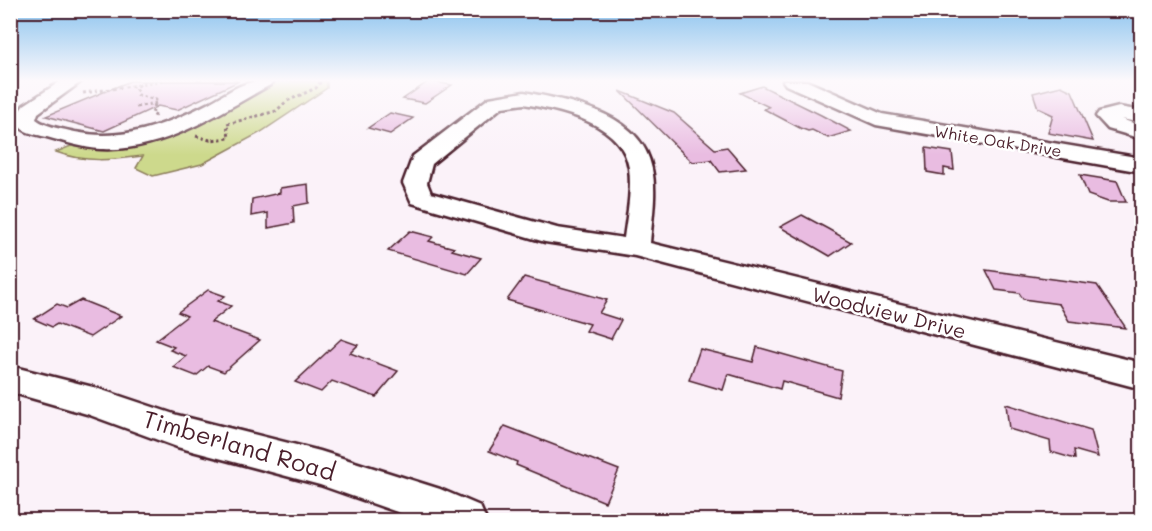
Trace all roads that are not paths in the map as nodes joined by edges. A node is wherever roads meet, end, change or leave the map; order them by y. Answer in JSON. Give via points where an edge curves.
{"nodes":[{"id":1,"x":39,"y":106,"type":"edge"},
{"id":2,"x":214,"y":106,"type":"edge"},
{"id":3,"x":491,"y":106,"type":"edge"},
{"id":4,"x":566,"y":106,"type":"edge"},
{"id":5,"x":847,"y":106,"type":"edge"},
{"id":6,"x":1142,"y":165,"type":"edge"},
{"id":7,"x":636,"y":248,"type":"junction"},
{"id":8,"x":1142,"y":376,"type":"edge"},
{"id":9,"x":10,"y":379,"type":"edge"},
{"id":10,"x":465,"y":520,"type":"edge"}],
"edges":[{"from":1,"to":2,"type":"street","via":[[25,117],[33,127],[109,142],[133,141]]},
{"from":3,"to":7,"type":"street","name":"Woodview Drive","via":[[421,161],[415,183],[422,198],[555,236]]},
{"from":4,"to":7,"type":"street","name":"Woodview Drive","via":[[590,115],[635,148],[641,168]]},
{"from":5,"to":6,"type":"street","name":"White Oak Drive","via":[[899,124]]},
{"from":7,"to":8,"type":"street","name":"Woodview Drive"},
{"from":9,"to":10,"type":"street","name":"Timberland Road","via":[[93,400],[177,431],[320,468],[440,507]]}]}
